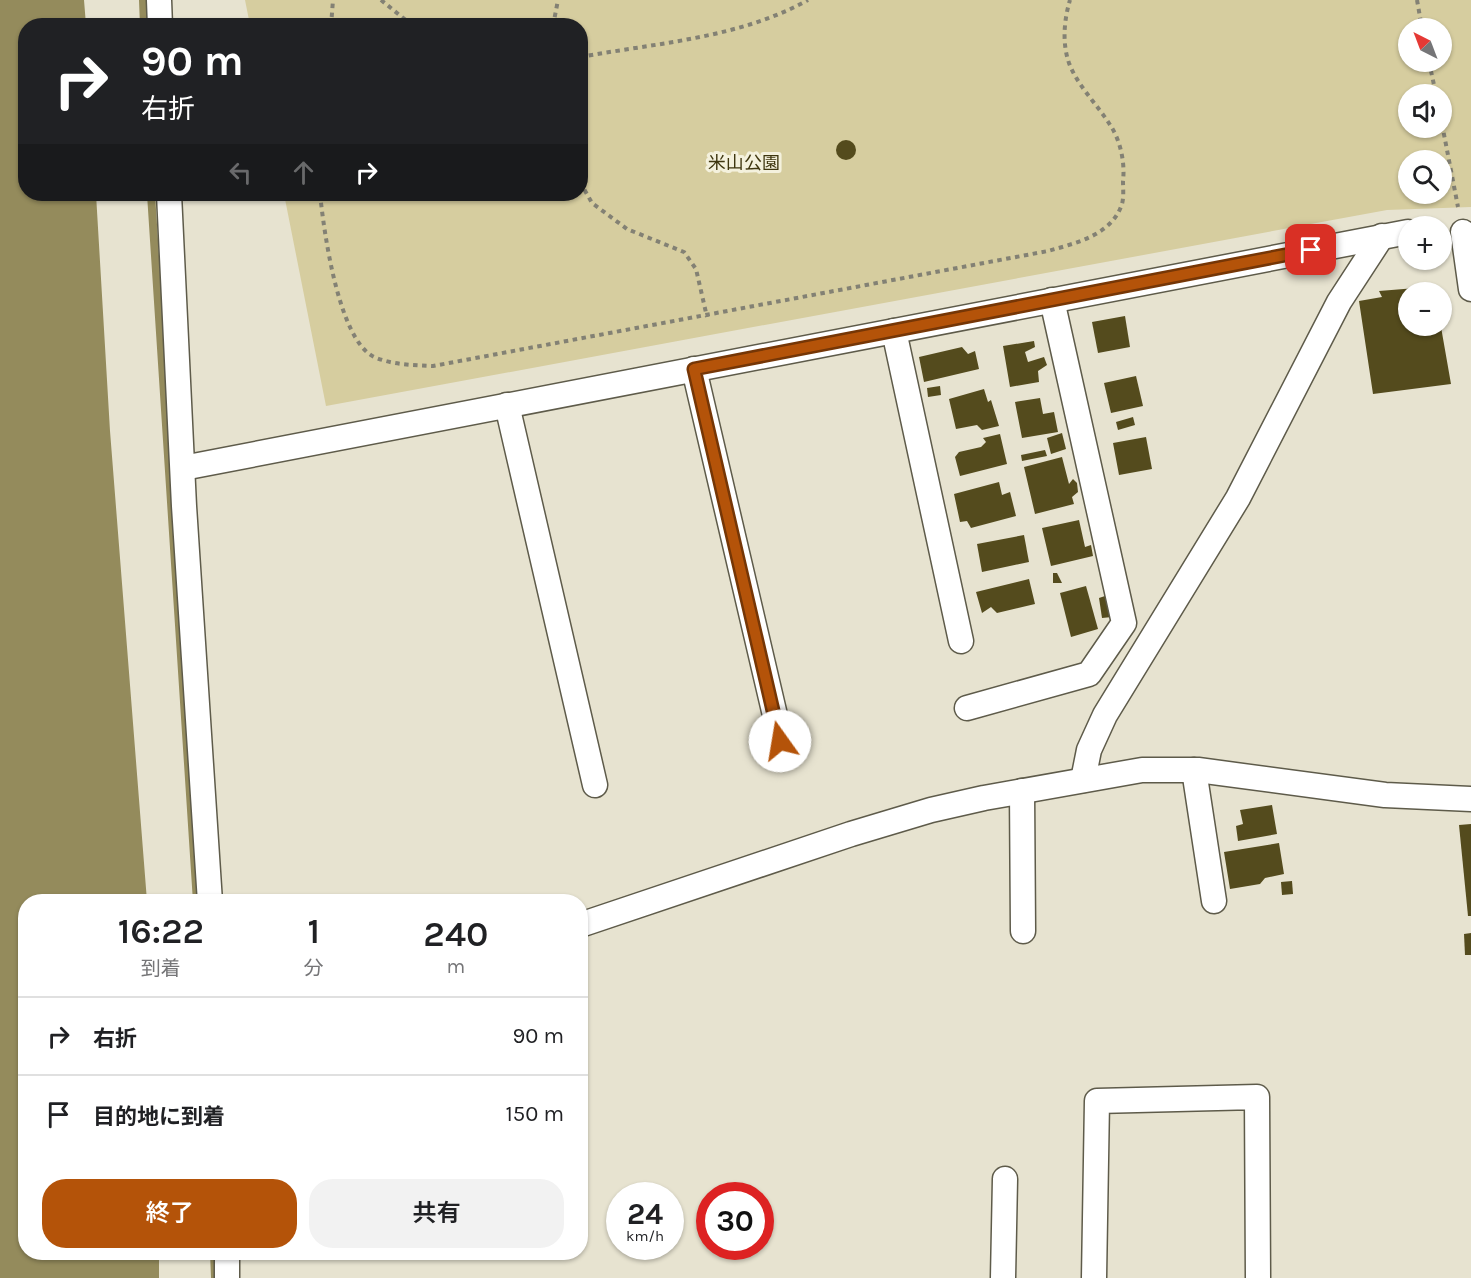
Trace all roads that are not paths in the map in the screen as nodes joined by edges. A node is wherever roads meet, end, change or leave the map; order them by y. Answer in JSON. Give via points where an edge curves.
{"nodes":[{"id":1,"x":159,"y":0,"type":"edge"},
{"id":2,"x":160,"y":18,"type":"edge"},
{"id":3,"x":169,"y":201,"type":"edge"},
{"id":4,"x":1458,"y":232,"type":"edge"},
{"id":5,"x":1398,"y":234,"type":"edge"},
{"id":6,"x":1382,"y":236,"type":"junction"},
{"id":7,"x":1471,"y":289,"type":"edge"},
{"id":8,"x":1052,"y":300,"type":"junction"},
{"id":9,"x":894,"y":331,"type":"junction"},
{"id":10,"x":694,"y":369,"type":"junction"},
{"id":11,"x":507,"y":405,"type":"junction"},
{"id":12,"x":183,"y":468,"type":"junction"},
{"id":13,"x":961,"y":641,"type":"dead end"},
{"id":14,"x":967,"y":708,"type":"dead end"},
{"id":15,"x":780,"y":741,"type":"dead end"},
{"id":16,"x":1194,"y":770,"type":"junction"},
{"id":17,"x":1083,"y":780,"type":"junction"},
{"id":18,"x":595,"y":785,"type":"dead end"},
{"id":19,"x":1022,"y":791,"type":"junction"},
{"id":20,"x":1471,"y":799,"type":"edge"},
{"id":21,"x":210,"y":894,"type":"edge"},
{"id":22,"x":1214,"y":901,"type":"dead end"},
{"id":23,"x":588,"y":923,"type":"edge"},
{"id":24,"x":1023,"y":931,"type":"dead end"},
{"id":25,"x":1005,"y":1179,"type":"dead end"},
{"id":26,"x":227,"y":1260,"type":"edge"},
{"id":27,"x":228,"y":1278,"type":"edge"},
{"id":28,"x":1003,"y":1278,"type":"edge"},
{"id":29,"x":1094,"y":1278,"type":"edge"},
{"id":30,"x":1258,"y":1278,"type":"edge"}],
"edges":[{"from":1,"to":2,"type":"street"},
{"from":3,"to":12,"type":"street"},
{"from":4,"to":7,"type":"street"},
{"from":5,"to":6,"type":"street"},
{"from":6,"to":8,"type":"street"},
{"from":6,"to":17,"type":"street","via":[[1322,333],[1238,498],[1105,715],[1089,750]]},
{"from":8,"to":9,"type":"street"},
{"from":8,"to":14,"type":"street","via":[[1124,623],[1089,674]]},
{"from":9,"to":10,"type":"street"},
{"from":9,"to":13,"type":"street"},
{"from":10,"to":11,"type":"street"},
{"from":10,"to":15,"type":"street"},
{"from":11,"to":12,"type":"street"},
{"from":11,"to":18,"type":"street"},
{"from":12,"to":21,"type":"street"},
{"from":16,"to":17,"type":"street","via":[[1152,770]]},
{"from":16,"to":20,"type":"street","via":[[1385,795]]},
{"from":16,"to":22,"type":"street"},
{"from":17,"to":19,"type":"street"},
{"from":19,"to":23,"type":"street","via":[[931,810],[851,834]]},
{"from":19,"to":24,"type":"street"},
{"from":25,"to":28,"type":"street"},
{"from":26,"to":27,"type":"street"},
{"from":29,"to":30,"type":"street","via":[[1097,1101],[1257,1097]]}]}
